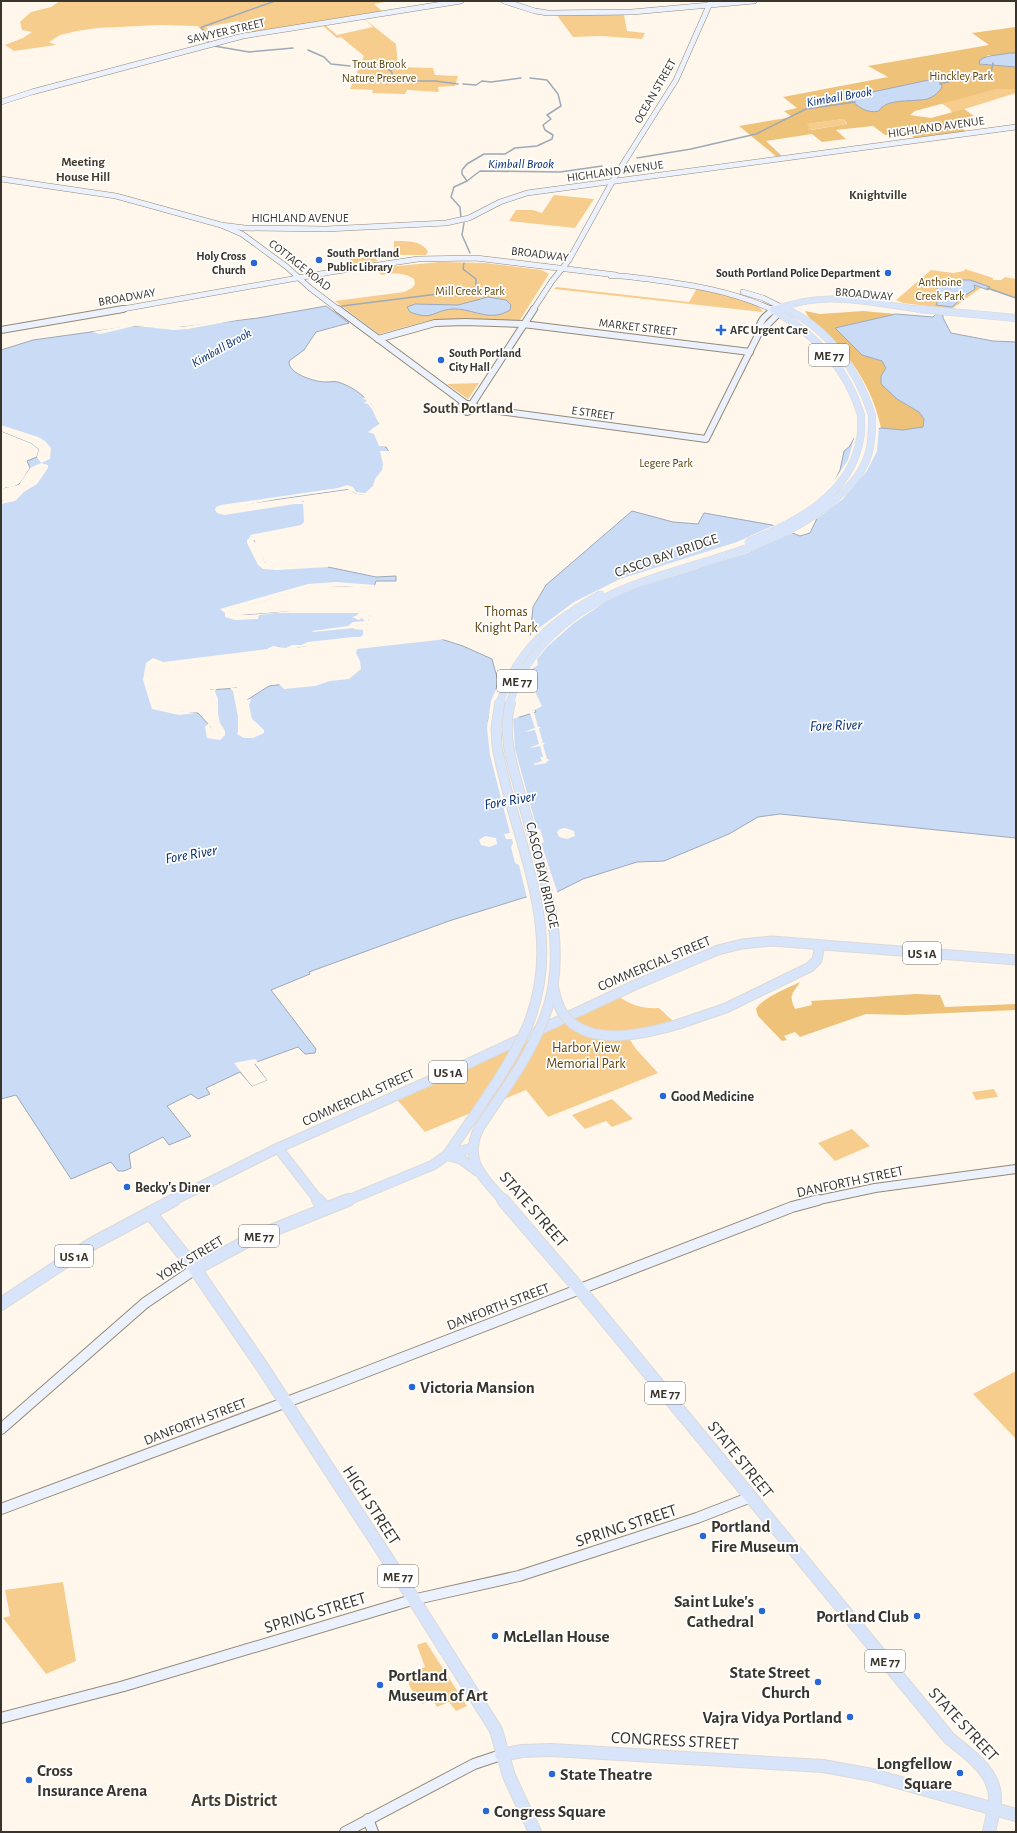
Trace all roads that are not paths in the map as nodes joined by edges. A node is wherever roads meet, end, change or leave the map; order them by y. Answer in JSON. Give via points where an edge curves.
{"nodes":[{"id":1,"x":461,"y":1,"type":"edge"},
{"id":2,"x":504,"y":1,"type":"edge"},
{"id":3,"x":754,"y":1,"type":"edge"},
{"id":4,"x":709,"y":3,"type":"edge"},
{"id":5,"x":691,"y":8,"type":"junction"},
{"id":6,"x":706,"y":13,"type":"junction"},
{"id":7,"x":1,"y":102,"type":"edge"},
{"id":8,"x":1016,"y":127,"type":"edge"},
{"id":9,"x":1,"y":179,"type":"edge"},
{"id":10,"x":612,"y":182,"type":"junction"},
{"id":11,"x":221,"y":225,"type":"junction"},
{"id":12,"x":580,"y":237,"type":"junction"},
{"id":13,"x":569,"y":260,"type":"junction"},
{"id":14,"x":287,"y":267,"type":"junction"},
{"id":15,"x":361,"y":268,"type":"junction"},
{"id":16,"x":560,"y":269,"type":"junction"},
{"id":17,"x":582,"y":270,"type":"junction"},
{"id":18,"x":325,"y":273,"type":"junction"},
{"id":19,"x":616,"y":275,"type":"junction"},
{"id":20,"x":300,"y":278,"type":"junction"},
{"id":21,"x":283,"y":282,"type":"junction"},
{"id":22,"x":257,"y":285,"type":"junction"},
{"id":23,"x":308,"y":286,"type":"junction"},
{"id":24,"x":808,"y":304,"type":"junction"},
{"id":25,"x":921,"y":309,"type":"junction"},
{"id":26,"x":781,"y":310,"type":"junction"},
{"id":27,"x":1016,"y":318,"type":"edge"},
{"id":28,"x":806,"y":320,"type":"junction"},
{"id":29,"x":523,"y":324,"type":"junction"},
{"id":30,"x":1,"y":330,"type":"edge"},
{"id":31,"x":378,"y":338,"type":"junction"},
{"id":32,"x":750,"y":352,"type":"junction"},
{"id":33,"x":471,"y":405,"type":"junction"},
{"id":34,"x":820,"y":945,"type":"junction"},
{"id":35,"x":1016,"y":960,"type":"edge"},
{"id":36,"x":553,"y":986,"type":"junction"},
{"id":37,"x":278,"y":1148,"type":"junction"},
{"id":38,"x":472,"y":1148,"type":"junction"},
{"id":39,"x":447,"y":1156,"type":"junction"},
{"id":40,"x":1016,"y":1169,"type":"edge"},
{"id":41,"x":480,"y":1173,"type":"junction"},
{"id":42,"x":324,"y":1208,"type":"junction"},
{"id":43,"x":150,"y":1213,"type":"junction"},
{"id":44,"x":195,"y":1269,"type":"junction"},
{"id":45,"x":580,"y":1289,"type":"junction"},
{"id":46,"x":1,"y":1304,"type":"edge"},
{"id":47,"x":284,"y":1403,"type":"junction"},
{"id":48,"x":1,"y":1429,"type":"edge"},
{"id":49,"x":750,"y":1497,"type":"junction"},
{"id":50,"x":1,"y":1509,"type":"edge"},
{"id":51,"x":412,"y":1600,"type":"junction"},
{"id":52,"x":1,"y":1718,"type":"edge"},
{"id":53,"x":501,"y":1755,"type":"junction"},
{"id":54,"x":993,"y":1809,"type":"junction"},
{"id":55,"x":1016,"y":1815,"type":"edge"},
{"id":56,"x":368,"y":1819,"type":"junction"},
{"id":57,"x":345,"y":1832,"type":"edge"},
{"id":58,"x":373,"y":1832,"type":"edge"},
{"id":59,"x":535,"y":1832,"type":"edge"},
{"id":60,"x":989,"y":1832,"type":"edge"}],
"edges":[{"from":1,"to":7,"type":"street","name":"SAWYER STREET","via":[[242,36]]},
{"from":2,"to":5,"type":"street","via":[[544,13]]},
{"from":3,"to":4,"type":"street"},
{"from":4,"to":5,"type":"street"},
{"from":4,"to":6,"type":"street","name":"OCEAN STREET"},
{"from":5,"to":6,"type":"street"},
{"from":6,"to":10,"type":"street","name":"OCEAN STREET","via":[[676,80]]},
{"from":8,"to":10,"type":"street","name":"HIGHLAND AVENUE"},
{"from":9,"to":11,"type":"street","name":"COTTAGE ROAD","via":[[116,196]]},
{"from":10,"to":11,"type":"street","name":"HIGHLAND AVENUE","via":[[519,195],[469,218],[446,223],[326,229],[245,228]]},
{"from":10,"to":12,"type":"street","name":"OCEAN STREET"},
{"from":11,"to":14,"type":"street","name":"COTTAGE ROAD","via":[[240,233]]},
{"from":12,"to":13,"type":"street"},
{"from":12,"to":16,"type":"street","via":[[574,242]]},
{"from":13,"to":16,"type":"street"},
{"from":13,"to":17,"type":"street","number":"ME 77"},
{"from":14,"to":18,"type":"street"},
{"from":14,"to":20,"type":"street","name":"COTTAGE ROAD"},
{"from":15,"to":16,"type":"street","name":"BROADWAY","via":[[418,259],[461,259]]},
{"from":15,"to":18,"type":"street","name":"BROADWAY"},
{"from":15,"to":20,"type":"street","name":"BROADWAY"},
{"from":16,"to":17,"type":"street","name":"BROADWAY"},
{"from":16,"to":19,"type":"street","name":"BROADWAY","number":"ME 77"},
{"from":16,"to":29,"type":"street"},
{"from":17,"to":19,"type":"street","name":"BROADWAY","number":"ME 77"},
{"from":18,"to":20,"type":"street","name":"BROADWAY"},
{"from":19,"to":26,"type":"street","name":"BROADWAY","number":"ME 77","via":[[678,282],[738,295]]},
{"from":20,"to":21,"type":"street","name":"BROADWAY"},
{"from":20,"to":22,"type":"street","name":"BROADWAY"},
{"from":20,"to":23,"type":"street","name":"COTTAGE ROAD"},
{"from":21,"to":22,"type":"street","name":"BROADWAY"},
{"from":21,"to":23,"type":"street"},
{"from":22,"to":30,"type":"street","name":"BROADWAY"},
{"from":23,"to":31,"type":"street","name":"COTTAGE ROAD"},
{"from":24,"to":25,"type":"main road","name":"BROADWAY","via":[[836,302]]},
{"from":24,"to":26,"type":"main road","name":"BROADWAY"},
{"from":24,"to":28,"type":"main road","via":[[801,310]]},
{"from":25,"to":26,"type":"main road","name":"BROADWAY","via":[[838,298],[809,300]]},
{"from":25,"to":27,"type":"main road","name":"BROADWAY"},
{"from":26,"to":28,"type":"main road","name":"CASCO BAY BRIDGE","number":"ME 77"},
{"from":26,"to":32,"type":"street","via":[[759,334]]},
{"from":26,"to":39,"type":"main road","name":"CASCO BAY BRIDGE","number":"ME 77","bridge":true,"via":[[810,335],[834,362],[854,395],[861,415],[862,428],[860,444],[851,469],[835,490],[815,507],[765,535],[651,573],[591,599],[540,634],[508,679],[497,712],[497,744],[540,916],[543,967],[536,1005],[524,1037]]},
{"from":28,"to":36,"type":"main road","name":"CASCO BAY BRIDGE","number":"ME 77","bridge":true,"via":[[821,333],[848,365],[872,415],[872,441],[867,461],[851,485],[840,497],[804,523],[763,543],[638,583],[594,604],[552,635],[527,664],[516,683],[509,708],[509,753],[553,922]]},
{"from":29,"to":31,"type":"street","name":"MARKET STREET","via":[[445,322],[419,326]]},
{"from":29,"to":32,"type":"street","name":"MARKET STREET"},
{"from":29,"to":33,"type":"street"},
{"from":31,"to":33,"type":"street","name":"COTTAGE ROAD"},
{"from":32,"to":33,"type":"street","name":"E STREET","via":[[706,439]]},
{"from":34,"to":35,"type":"main road","number":"US 1A"},
{"from":34,"to":36,"type":"main road","bridge":true,"via":[[817,962],[810,967],[726,1008],[679,1024],[637,1034],[615,1036],[595,1033],[577,1026],[564,1014]]},
{"from":34,"to":37,"type":"main road","name":"COMMERCIAL STREET","number":"US 1A","via":[[772,941],[718,950],[635,985],[465,1065]]},
{"from":36,"to":38,"type":"main road","name":"CASCO BAY BRIDGE","number":"ME 77","bridge":true,"via":[[545,1017],[529,1051],[479,1128]]},
{"from":37,"to":42,"type":"main road"},
{"from":37,"to":43,"type":"main road","name":"COMMERCIAL STREET","number":"US 1A"},
{"from":38,"to":39,"type":"main road","name":"YORK STREET"},
{"from":38,"to":41,"type":"main road","name":"STATE STREET","number":"ME 77","via":[[474,1162]]},
{"from":39,"to":41,"type":"main road","via":[[461,1159]]},
{"from":39,"to":42,"type":"main road","name":"YORK STREET","number":"ME 77","via":[[419,1171]]},
{"from":40,"to":45,"type":"street","name":"DANFORTH STREET","via":[[815,1200]]},
{"from":41,"to":45,"type":"main road","name":"STATE STREET","number":"ME 77"},
{"from":42,"to":44,"type":"main road","name":"YORK STREET","number":"ME 77","via":[[252,1239]]},
{"from":43,"to":44,"type":"main road","name":"HIGH STREET"},
{"from":43,"to":46,"type":"main road","name":"COMMERCIAL STREET","number":"US 1A","via":[[81,1251]]},
{"from":44,"to":47,"type":"main road","name":"HIGH STREET","number":"ME 77"},
{"from":44,"to":48,"type":"street","name":"YORK STREET","via":[[146,1303]]},
{"from":45,"to":47,"type":"street","name":"DANFORTH STREET"},
{"from":45,"to":49,"type":"main road","name":"STATE STREET","number":"ME 77"},
{"from":47,"to":50,"type":"street","name":"DANFORTH STREET"},
{"from":47,"to":51,"type":"main road","name":"HIGH STREET","number":"ME 77","via":[[404,1584]]},
{"from":49,"to":51,"type":"street","name":"SPRING STREET","via":[[697,1518],[525,1574]]},
{"from":49,"to":54,"type":"main road","name":"STATE STREET","number":"ME 77","via":[[949,1738],[979,1764],[992,1780],[995,1798]]},
{"from":51,"to":52,"type":"street","name":"SPRING STREET","via":[[124,1686]]},
{"from":51,"to":53,"type":"main road","name":"HIGH STREET","number":"ME 77","via":[[496,1730]]},
{"from":53,"to":54,"type":"main road","name":"CONGRESS STREET","via":[[551,1750],[823,1766],[872,1775]]},
{"from":53,"to":56,"type":"street","name":"CONGRESS STREET","via":[[474,1764]]},
{"from":53,"to":59,"type":"main road","name":"HIGH STREET","number":"ME 77"},
{"from":54,"to":55,"type":"main road","name":"CONGRESS STREET"},
{"from":54,"to":60,"type":"main road","name":"STATE STREET","number":"ME 77"},
{"from":56,"to":57,"type":"street","name":"CONGRESS STREET"},
{"from":56,"to":58,"type":"street"}]}
